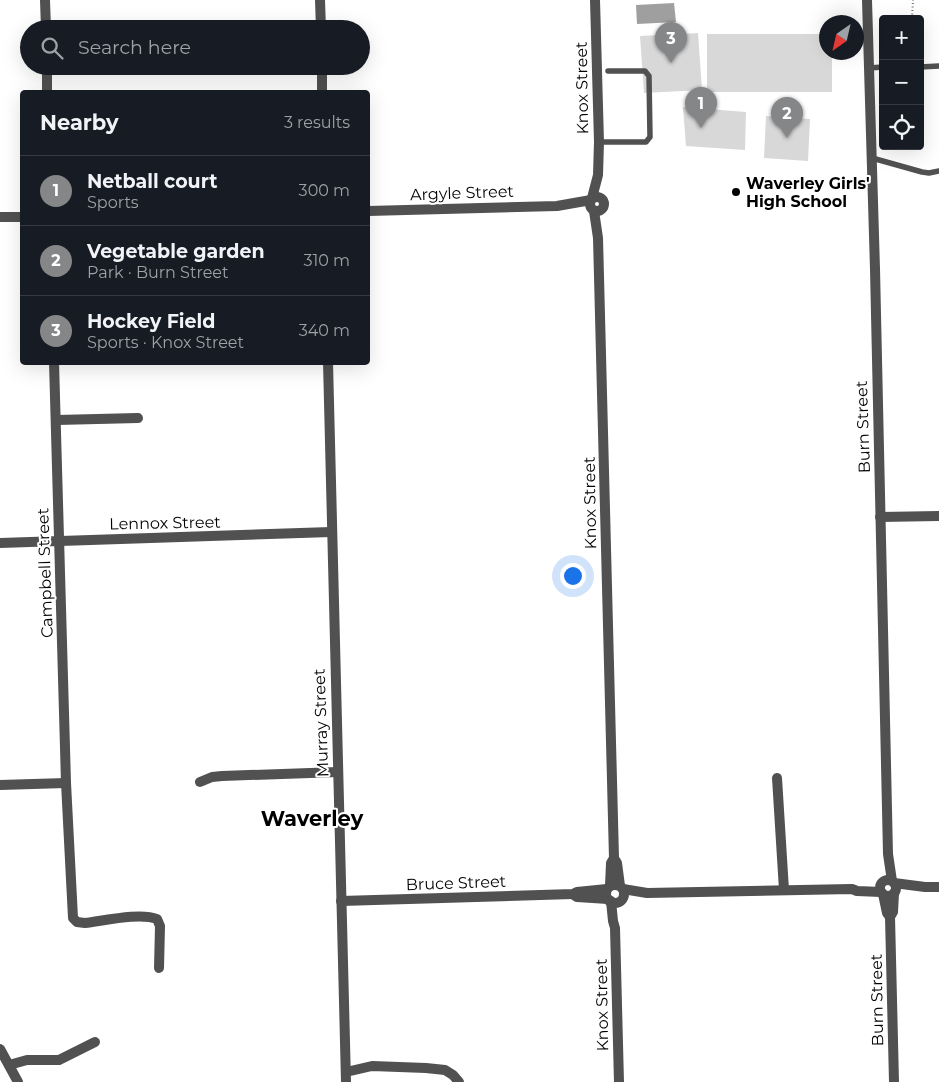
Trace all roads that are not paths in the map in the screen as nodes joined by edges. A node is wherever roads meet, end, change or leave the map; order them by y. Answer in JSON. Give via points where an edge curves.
{"nodes":[{"id":1,"x":45,"y":0,"type":"edge"},
{"id":2,"x":320,"y":0,"type":"edge"},
{"id":3,"x":595,"y":0,"type":"edge"},
{"id":4,"x":867,"y":0,"type":"edge"},
{"id":5,"x":46,"y":20,"type":"edge"},
{"id":6,"x":321,"y":20,"type":"edge"},
{"id":7,"x":924,"y":66,"type":"edge"},
{"id":8,"x":939,"y":66,"type":"edge"},
{"id":9,"x":879,"y":67,"type":"edge"},
{"id":10,"x":869,"y":68,"type":"junction"},
{"id":11,"x":608,"y":71,"type":"dead end"},
{"id":12,"x":47,"y":75,"type":"edge"},
{"id":13,"x":322,"y":75,"type":"edge"},
{"id":14,"x":47,"y":90,"type":"edge"},
{"id":15,"x":322,"y":90,"type":"edge"},
{"id":16,"x":599,"y":142,"type":"junction"},
{"id":17,"x":872,"y":158,"type":"junction"},
{"id":18,"x":939,"y":171,"type":"edge"},
{"id":19,"x":595,"y":205,"type":"junction"},
{"id":20,"x":370,"y":211,"type":"edge"},
{"id":21,"x":20,"y":217,"type":"edge"},
{"id":22,"x":0,"y":218,"type":"edge"},
{"id":23,"x":54,"y":365,"type":"edge"},
{"id":24,"x":328,"y":365,"type":"edge"},
{"id":25,"x":138,"y":418,"type":"dead end"},
{"id":26,"x":57,"y":420,"type":"junction"},
{"id":27,"x":939,"y":516,"type":"edge"},
{"id":28,"x":880,"y":517,"type":"junction"},
{"id":29,"x":331,"y":532,"type":"junction"},
{"id":30,"x":59,"y":541,"type":"junction"},
{"id":31,"x":0,"y":543,"type":"edge"},
{"id":32,"x":338,"y":772,"type":"junction"},
{"id":33,"x":777,"y":778,"type":"dead end"},
{"id":34,"x":200,"y":782,"type":"dead end"},
{"id":35,"x":66,"y":783,"type":"junction"},
{"id":36,"x":0,"y":785,"type":"edge"},
{"id":37,"x":888,"y":887,"type":"junction"},
{"id":38,"x":939,"y":887,"type":"edge"},
{"id":39,"x":784,"y":890,"type":"junction"},
{"id":40,"x":615,"y":894,"type":"junction"},
{"id":41,"x":341,"y":900,"type":"junction"},
{"id":42,"x":158,"y":968,"type":"dead end"},
{"id":43,"x":96,"y":1042,"type":"dead end"},
{"id":44,"x":0,"y":1049,"type":"edge"},
{"id":45,"x":9,"y":1065,"type":"junction"},
{"id":46,"x":346,"y":1077,"type":"edge"},
{"id":47,"x":18,"y":1082,"type":"edge"},
{"id":48,"x":459,"y":1082,"type":"edge"},
{"id":49,"x":619,"y":1082,"type":"edge"},
{"id":50,"x":894,"y":1082,"type":"edge"}],
"edges":[{"from":1,"to":5,"type":"street"},
{"from":2,"to":6,"type":"street"},
{"from":3,"to":16,"type":"street","name":"Knox Street"},
{"from":4,"to":10,"type":"street","name":"Burn Street"},
{"from":7,"to":8,"type":"lane"},
{"from":9,"to":10,"type":"lane"},
{"from":10,"to":17,"type":"street","name":"Burn Street"},
{"from":11,"to":16,"type":"lane","via":[[645,71],[649,76],[650,137],[646,142]]},
{"from":12,"to":14,"type":"street"},
{"from":13,"to":15,"type":"street"},
{"from":16,"to":19,"type":"street","name":"Knox Street"},
{"from":17,"to":18,"type":"lane","via":[[922,172]]},
{"from":17,"to":28,"type":"street","name":"Burn Street"},
{"from":19,"to":20,"type":"street","name":"Argyle Street"},
{"from":19,"to":40,"type":"street","name":"Knox Street","via":[[614,858],[611,863]]},
{"from":21,"to":22,"type":"street"},
{"from":23,"to":26,"type":"street","name":"Campbell Street"},
{"from":24,"to":29,"type":"street","name":"Murray Street"},
{"from":25,"to":26,"type":"street"},
{"from":26,"to":30,"type":"street","name":"Campbell Street"},
{"from":27,"to":28,"type":"street"},
{"from":28,"to":37,"type":"street","name":"Burn Street"},
{"from":29,"to":30,"type":"street","name":"Lennox Street"},
{"from":29,"to":32,"type":"street","name":"Murray Street"},
{"from":30,"to":31,"type":"street","name":"Lennox Street"},
{"from":30,"to":35,"type":"street","name":"Campbell Street"},
{"from":32,"to":34,"type":"street","via":[[222,776]]},
{"from":32,"to":41,"type":"street","name":"Murray Street"},
{"from":33,"to":39,"type":"street"},
{"from":35,"to":36,"type":"street"},
{"from":35,"to":42,"type":"street","name":"Campbell Street","via":[[73,918],[85,923],[157,919],[160,926]]},
{"from":37,"to":38,"type":"street","name":"Bruce Street"},
{"from":37,"to":39,"type":"street","name":"Bruce Street"},
{"from":37,"to":50,"type":"street","name":"Burn Street"},
{"from":39,"to":40,"type":"street","name":"Bruce Street","via":[[647,893],[642,896]]},
{"from":40,"to":41,"type":"street","name":"Bruce Street","via":[[577,892]]},
{"from":40,"to":49,"type":"street","name":"Knox Street","via":[[613,921]]},
{"from":41,"to":46,"type":"street","name":"Murray Street"},
{"from":43,"to":45,"type":"street","via":[[60,1060],[27,1060]]},
{"from":44,"to":45,"type":"street"},
{"from":45,"to":47,"type":"street"},
{"from":46,"to":48,"type":"street","via":[[372,1066],[426,1068],[445,1070]]}]}
